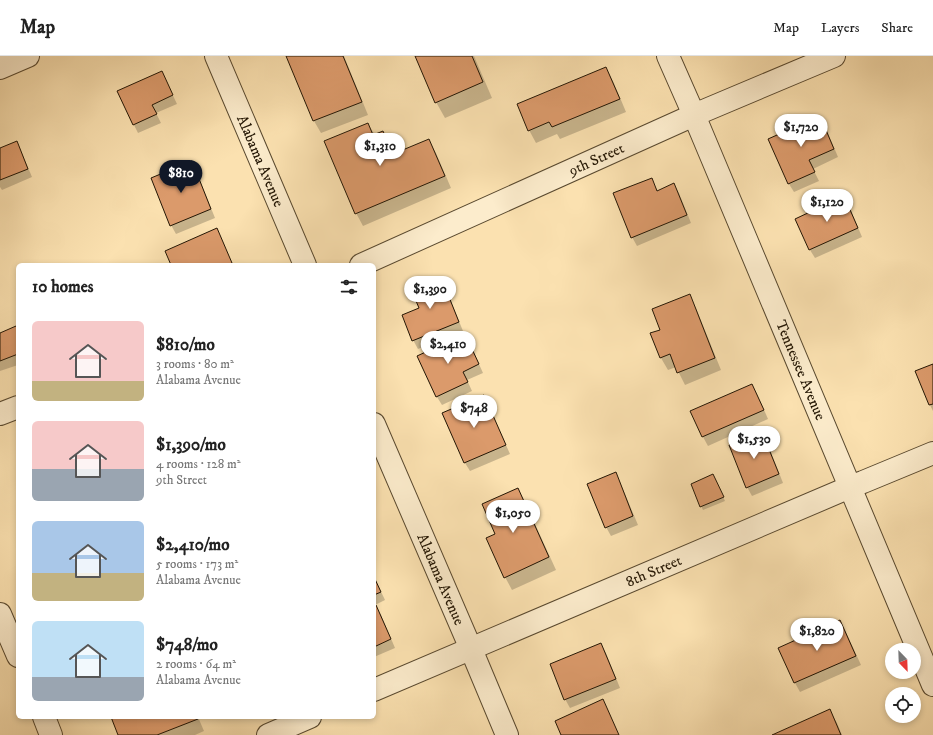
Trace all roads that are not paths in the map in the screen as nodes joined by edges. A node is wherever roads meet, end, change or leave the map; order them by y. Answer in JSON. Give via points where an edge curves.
{"nodes":[{"id":1,"x":28,"y":56,"type":"edge"},
{"id":2,"x":216,"y":56,"type":"edge"},
{"id":3,"x":668,"y":56,"type":"edge"},
{"id":4,"x":834,"y":56,"type":"edge"},
{"id":5,"x":0,"y":68,"type":"edge"},
{"id":6,"x":694,"y":115,"type":"junction"},
{"id":7,"x":305,"y":263,"type":"edge"},
{"id":8,"x":364,"y":263,"type":"edge"},
{"id":9,"x":16,"y":408,"type":"edge"},
{"id":10,"x":0,"y":414,"type":"edge"},
{"id":11,"x":376,"y":429,"type":"edge"},
{"id":12,"x":933,"y":452,"type":"edge"},
{"id":13,"x":850,"y":487,"type":"junction"},
{"id":14,"x":0,"y":614,"type":"edge"},
{"id":15,"x":471,"y":649,"type":"junction"},
{"id":16,"x":16,"y":651,"type":"edge"},
{"id":17,"x":933,"y":685,"type":"edge"},
{"id":18,"x":376,"y":689,"type":"edge"},
{"id":19,"x":45,"y":719,"type":"edge"},
{"id":20,"x":305,"y":719,"type":"edge"},
{"id":21,"x":51,"y":735,"type":"edge"},
{"id":22,"x":268,"y":735,"type":"edge"},
{"id":23,"x":507,"y":735,"type":"edge"}],
"edges":[{"from":1,"to":5,"type":"street"},
{"from":2,"to":7,"type":"street","name":"Alabama Avenue"},
{"from":3,"to":6,"type":"street","name":"Tennessee Avenue"},
{"from":4,"to":6,"type":"street","name":"9th Street"},
{"from":6,"to":8,"type":"street","name":"9th Street"},
{"from":6,"to":13,"type":"street","name":"Tennessee Avenue"},
{"from":9,"to":10,"type":"street"},
{"from":11,"to":15,"type":"street","name":"Alabama Avenue"},
{"from":12,"to":13,"type":"street","name":"8th Street"},
{"from":13,"to":15,"type":"street","name":"8th Street"},
{"from":13,"to":17,"type":"street","name":"Tennessee Avenue"},
{"from":14,"to":16,"type":"street"},
{"from":15,"to":18,"type":"street","name":"8th Street"},
{"from":15,"to":23,"type":"street","name":"Alabama Avenue"},
{"from":19,"to":21,"type":"street"},
{"from":20,"to":22,"type":"street"}]}
